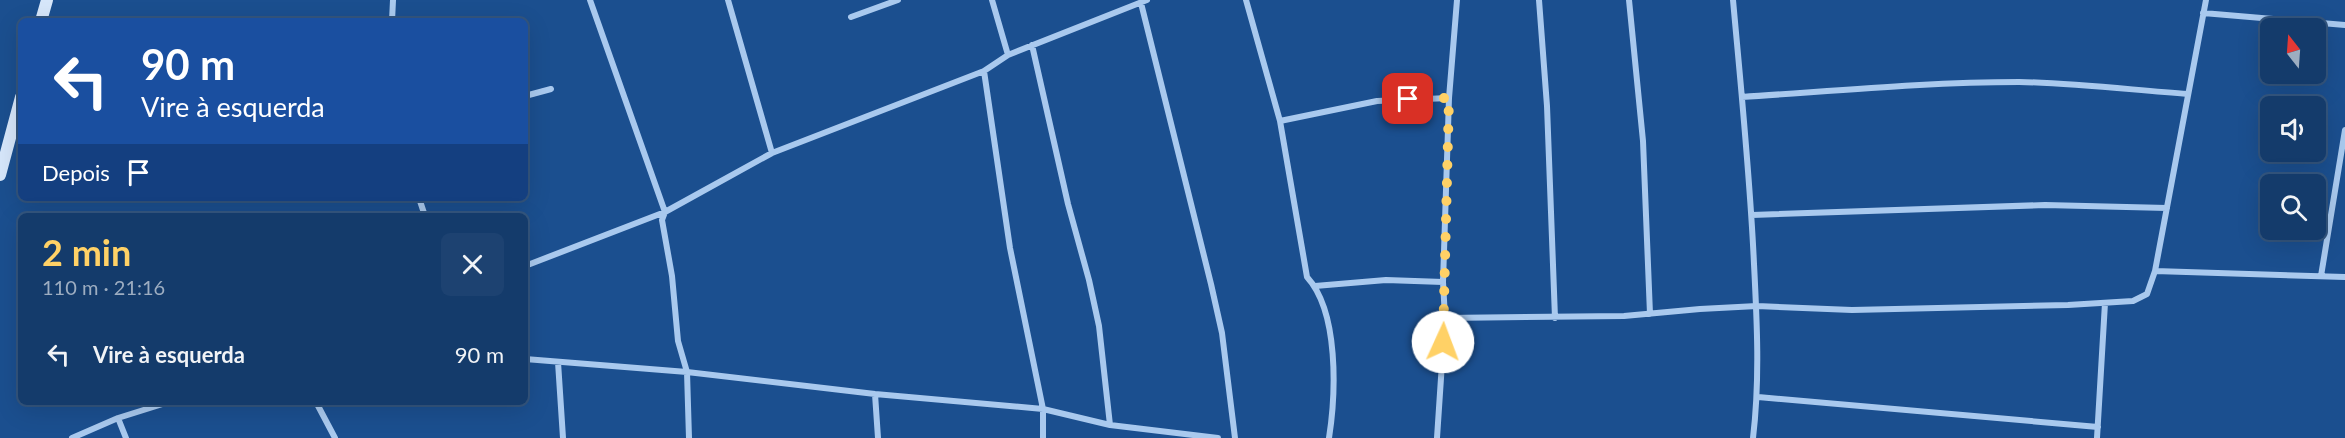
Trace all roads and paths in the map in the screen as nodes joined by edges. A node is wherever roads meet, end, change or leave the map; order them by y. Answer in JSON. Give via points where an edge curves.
{"nodes":[{"id":1,"x":47,"y":0,"type":"edge"},
{"id":2,"x":393,"y":0,"type":"edge"},
{"id":3,"x":590,"y":0,"type":"edge"},
{"id":4,"x":728,"y":0,"type":"edge"},
{"id":5,"x":898,"y":0,"type":"edge"},
{"id":6,"x":992,"y":0,"type":"edge"},
{"id":7,"x":1246,"y":0,"type":"edge"},
{"id":8,"x":1456,"y":0,"type":"edge"},
{"id":9,"x":1539,"y":0,"type":"edge"},
{"id":10,"x":1629,"y":0,"type":"edge"},
{"id":11,"x":1733,"y":0,"type":"edge"},
{"id":12,"x":2206,"y":0,"type":"edge"},
{"id":13,"x":1139,"y":2,"type":"edge"},
{"id":14,"x":2203,"y":13,"type":"junction"},
{"id":15,"x":851,"y":17,"type":"dead end"},
{"id":16,"x":42,"y":18,"type":"edge"},
{"id":17,"x":392,"y":18,"type":"edge"},
{"id":18,"x":2345,"y":25,"type":"edge"},
{"id":19,"x":1032,"y":45,"type":"junction"},
{"id":20,"x":1008,"y":55,"type":"junction"},
{"id":21,"x":984,"y":71,"type":"junction"},
{"id":22,"x":551,"y":89,"type":"dead end"},
{"id":23,"x":2188,"y":94,"type":"junction"},
{"id":24,"x":528,"y":95,"type":"edge"},
{"id":25,"x":1742,"y":97,"type":"junction"},
{"id":26,"x":1449,"y":98,"type":"junction"},
{"id":27,"x":18,"y":105,"type":"edge"},
{"id":28,"x":1280,"y":122,"type":"junction"},
{"id":29,"x":2345,"y":130,"type":"edge"},
{"id":30,"x":5,"y":142,"type":"edge"},
{"id":31,"x":772,"y":153,"type":"junction"},
{"id":32,"x":0,"y":175,"type":"edge"},
{"id":33,"x":2167,"y":208,"type":"junction"},
{"id":34,"x":664,"y":212,"type":"junction"},
{"id":35,"x":1752,"y":215,"type":"junction"},
{"id":36,"x":528,"y":265,"type":"edge"},
{"id":37,"x":2155,"y":271,"type":"junction"},
{"id":38,"x":2321,"y":276,"type":"junction"},
{"id":39,"x":2345,"y":277,"type":"edge"},
{"id":40,"x":1443,"y":282,"type":"junction"},
{"id":41,"x":1315,"y":286,"type":"junction"},
{"id":42,"x":2104,"y":303,"type":"junction"},
{"id":43,"x":1756,"y":306,"type":"junction"},
{"id":44,"x":1650,"y":314,"type":"junction"},
{"id":45,"x":1444,"y":318,"type":"junction"},
{"id":46,"x":1555,"y":318,"type":"junction"},
{"id":47,"x":528,"y":359,"type":"edge"},
{"id":48,"x":558,"y":362,"type":"junction"},
{"id":49,"x":687,"y":372,"type":"junction"},
{"id":50,"x":875,"y":394,"type":"junction"},
{"id":51,"x":1758,"y":397,"type":"junction"},
{"id":52,"x":159,"y":405,"type":"edge"},
{"id":53,"x":318,"y":405,"type":"edge"},
{"id":54,"x":1043,"y":410,"type":"junction"},
{"id":55,"x":118,"y":418,"type":"junction"},
{"id":56,"x":1110,"y":425,"type":"junction"},
{"id":57,"x":2098,"y":427,"type":"junction"},
{"id":58,"x":72,"y":438,"type":"edge"},
{"id":59,"x":126,"y":438,"type":"edge"},
{"id":60,"x":335,"y":438,"type":"edge"},
{"id":61,"x":563,"y":438,"type":"edge"},
{"id":62,"x":689,"y":438,"type":"edge"},
{"id":63,"x":878,"y":438,"type":"edge"},
{"id":64,"x":1043,"y":438,"type":"edge"},
{"id":65,"x":1218,"y":438,"type":"edge"},
{"id":66,"x":1235,"y":438,"type":"edge"},
{"id":67,"x":1329,"y":438,"type":"edge"},
{"id":68,"x":1437,"y":438,"type":"edge"},
{"id":69,"x":1753,"y":438,"type":"edge"},
{"id":70,"x":2097,"y":438,"type":"edge"}],
"edges":[{"from":1,"to":16,"type":"street"},
{"from":2,"to":17,"type":"street"},
{"from":3,"to":34,"type":"street"},
{"from":4,"to":31,"type":"street"},
{"from":5,"to":15,"type":"street"},
{"from":6,"to":20,"type":"street"},
{"from":7,"to":28,"type":"street"},
{"from":8,"to":26,"type":"street"},
{"from":9,"to":46,"type":"street"},
{"from":10,"to":44,"type":"street","via":[[1643,141]]},
{"from":11,"to":25,"type":"street"},
{"from":12,"to":14,"type":"street"},
{"from":13,"to":19,"type":"street"},
{"from":13,"to":66,"type":"street","via":[[1222,333]]},
{"from":14,"to":18,"type":"street"},
{"from":14,"to":23,"type":"street"},
{"from":19,"to":20,"type":"street"},
{"from":19,"to":56,"type":"street","via":[[1099,326]]},
{"from":20,"to":21,"type":"street"},
{"from":21,"to":31,"type":"street"},
{"from":21,"to":54,"type":"street","via":[[1010,248]]},
{"from":22,"to":24,"type":"street"},
{"from":23,"to":25,"type":"street","via":[[2011,82]]},
{"from":23,"to":33,"type":"street"},
{"from":25,"to":35,"type":"street"},
{"from":26,"to":28,"type":"street","via":[[1377,102]]},
{"from":26,"to":40,"type":"street"},
{"from":27,"to":30,"type":"street"},
{"from":28,"to":41,"type":"street","via":[[1307,277]]},
{"from":29,"to":38,"type":"street"},
{"from":30,"to":32,"type":"street"},
{"from":31,"to":34,"type":"street"},
{"from":33,"to":35,"type":"street","via":[[2023,205]]},
{"from":33,"to":37,"type":"street"},
{"from":34,"to":36,"type":"street"},
{"from":34,"to":49,"type":"street","via":[[678,340]]},
{"from":35,"to":43,"type":"street"},
{"from":37,"to":38,"type":"street"},
{"from":37,"to":42,"type":"street","via":[[2144,297]]},
{"from":38,"to":39,"type":"street"},
{"from":40,"to":41,"type":"street","via":[[1386,280]]},
{"from":40,"to":45,"type":"street"},
{"from":41,"to":67,"type":"street","via":[[1328,318],[1332,352]]},
{"from":42,"to":43,"type":"street","via":[[1852,310]]},
{"from":42,"to":57,"type":"street"},
{"from":43,"to":44,"type":"street"},
{"from":43,"to":51,"type":"street"},
{"from":44,"to":46,"type":"street"},
{"from":45,"to":46,"type":"street"},
{"from":45,"to":68,"type":"street"},
{"from":47,"to":48,"type":"street"},
{"from":48,"to":49,"type":"street"},
{"from":48,"to":61,"type":"street"},
{"from":49,"to":50,"type":"street"},
{"from":49,"to":62,"type":"street"},
{"from":50,"to":54,"type":"street"},
{"from":50,"to":63,"type":"street"},
{"from":51,"to":57,"type":"street"},
{"from":51,"to":69,"type":"street"},
{"from":52,"to":55,"type":"street"},
{"from":53,"to":60,"type":"street"},
{"from":54,"to":56,"type":"street"},
{"from":54,"to":64,"type":"street"},
{"from":55,"to":58,"type":"street"},
{"from":55,"to":59,"type":"street"},
{"from":56,"to":65,"type":"street"},
{"from":57,"to":70,"type":"street"}]}
